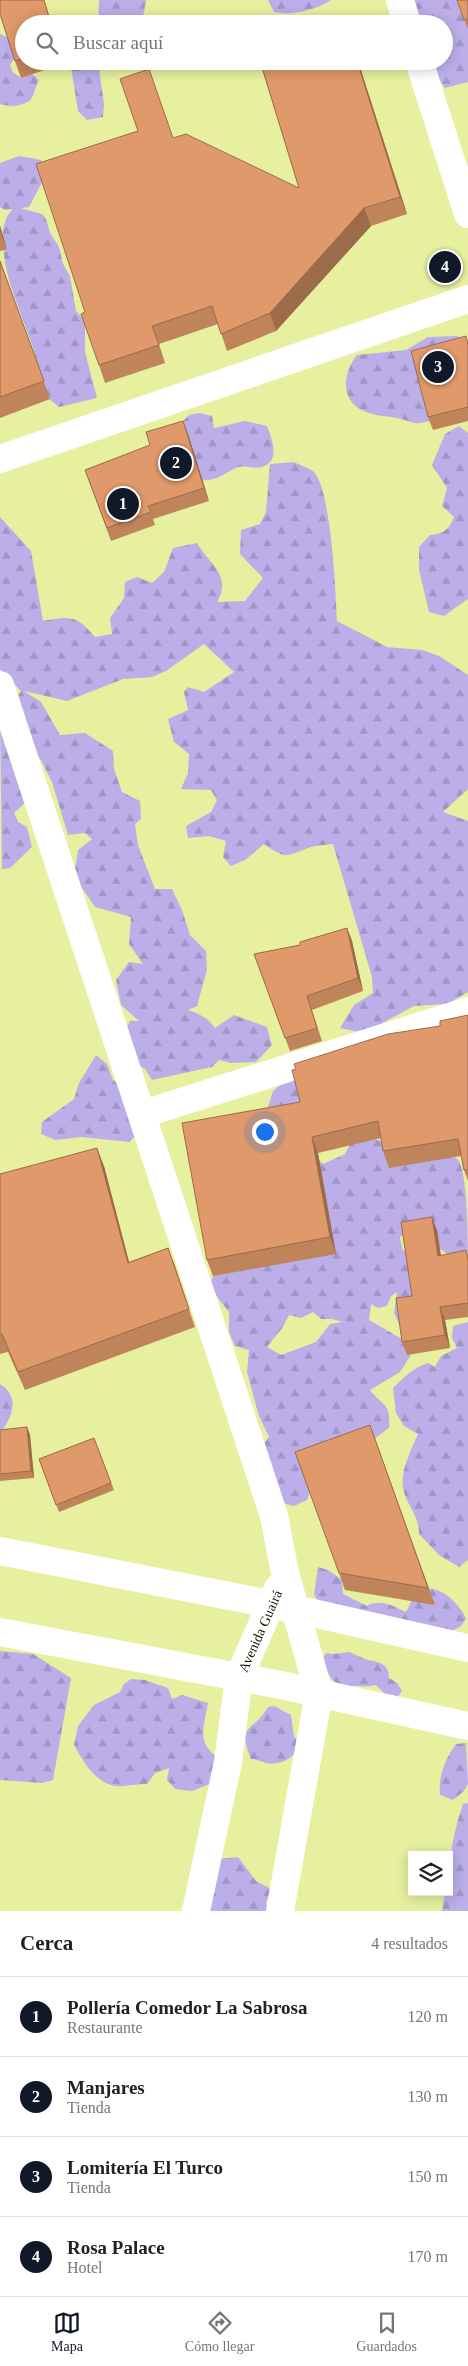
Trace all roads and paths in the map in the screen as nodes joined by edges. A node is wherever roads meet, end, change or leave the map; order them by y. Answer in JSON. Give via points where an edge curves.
{"nodes":[{"id":1,"x":400,"y":0,"type":"edge"},
{"id":2,"x":405,"y":15,"type":"edge"},
{"id":3,"x":422,"y":70,"type":"edge"},
{"id":4,"x":468,"y":214,"type":"edge"},
{"id":5,"x":468,"y":299,"type":"edge"},
{"id":6,"x":0,"y":459,"type":"edge"},
{"id":7,"x":0,"y":685,"type":"edge"},
{"id":8,"x":468,"y":1011,"type":"edge"},
{"id":9,"x":143,"y":1114,"type":"junction"},
{"id":10,"x":0,"y":1551,"type":"edge"},
{"id":11,"x":283,"y":1607,"type":"junction"},
{"id":12,"x":0,"y":1632,"type":"edge"},
{"id":13,"x":468,"y":1648,"type":"edge"},
{"id":14,"x":240,"y":1677,"type":"junction"},
{"id":15,"x":319,"y":1693,"type":"junction"},
{"id":16,"x":468,"y":1726,"type":"edge"},
{"id":17,"x":196,"y":1911,"type":"edge"},
{"id":18,"x":280,"y":1911,"type":"edge"}],
"edges":[{"from":1,"to":2,"type":"street"},
{"from":3,"to":4,"type":"street"},
{"from":5,"to":6,"type":"street"},
{"from":7,"to":9,"type":"street"},
{"from":8,"to":9,"type":"street"},
{"from":9,"to":11,"type":"street","name":"Avenida Guairá","via":[[274,1516],[285,1573]]},
{"from":10,"to":11,"type":"street"},
{"from":11,"to":13,"type":"street"},
{"from":11,"to":14,"type":"street","name":"Avenida Guairá"},
{"from":11,"to":15,"type":"street","name":"Avenida Guairá"},
{"from":12,"to":14,"type":"street"},
{"from":14,"to":15,"type":"street"},
{"from":14,"to":17,"type":"street","name":"Avenida Guairá","via":[[228,1762]]},
{"from":15,"to":16,"type":"street"},
{"from":15,"to":18,"type":"street","name":"Avenida Guairá"}]}
